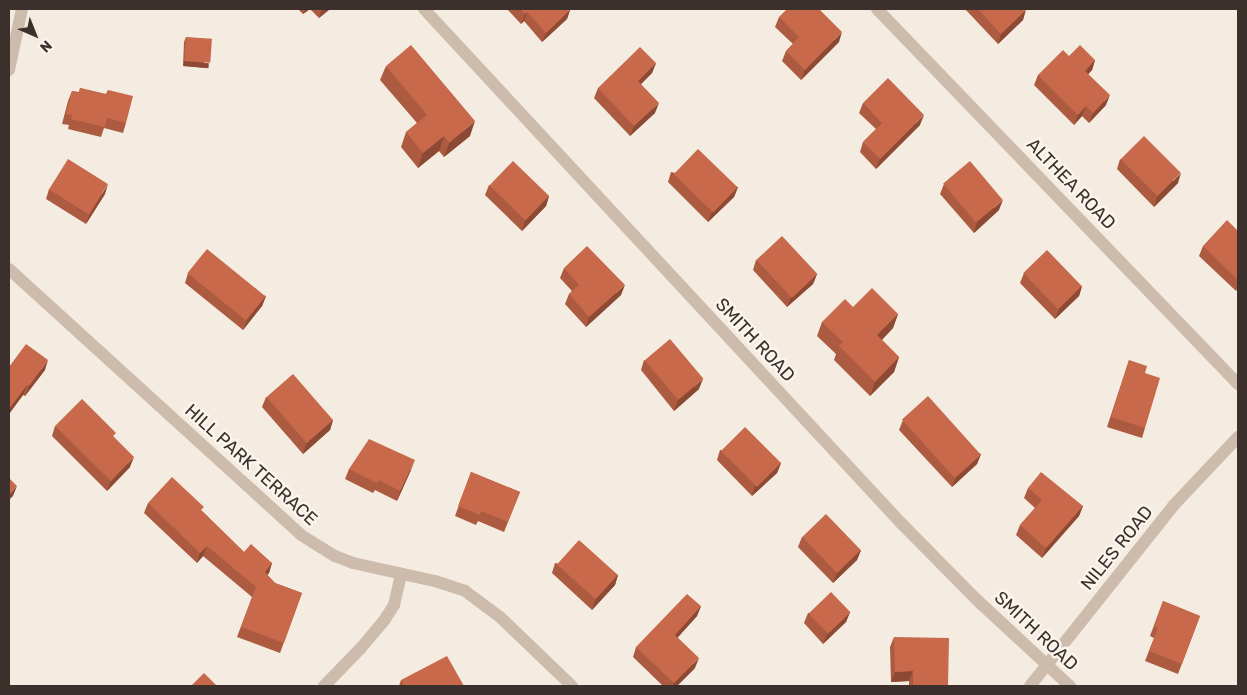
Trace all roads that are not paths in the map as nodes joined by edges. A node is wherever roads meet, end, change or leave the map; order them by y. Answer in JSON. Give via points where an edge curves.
{"nodes":[{"id":1,"x":22,"y":9,"type":"edge"},
{"id":2,"x":424,"y":9,"type":"edge"},
{"id":3,"x":877,"y":9,"type":"edge"},
{"id":4,"x":9,"y":70,"type":"edge"},
{"id":5,"x":9,"y":269,"type":"edge"},
{"id":6,"x":1237,"y":382,"type":"edge"},
{"id":7,"x":1238,"y":437,"type":"edge"},
{"id":8,"x":401,"y":574,"type":"junction"},
{"id":9,"x":1046,"y":665,"type":"junction"},
{"id":10,"x":324,"y":686,"type":"edge"},
{"id":11,"x":572,"y":686,"type":"edge"},
{"id":12,"x":1030,"y":686,"type":"edge"},
{"id":13,"x":1070,"y":686,"type":"edge"}],
"edges":[{"from":1,"to":4,"type":"street"},
{"from":2,"to":9,"type":"street","name":"SMITH ROAD","via":[[907,530]]},
{"from":3,"to":6,"type":"street","name":"ALTHEA ROAD"},
{"from":5,"to":8,"type":"street","name":"HILL PARK TERRACE","via":[[301,535],[335,556]]},
{"from":7,"to":9,"type":"street","name":"NILES ROAD","via":[[1173,506]]},
{"from":8,"to":10,"type":"street","via":[[394,605],[385,620]]},
{"from":8,"to":11,"type":"street","name":"HILL PARK TERRACE","via":[[450,586],[477,598]]},
{"from":9,"to":12,"type":"street","name":"NILES ROAD"},
{"from":9,"to":13,"type":"street","name":"SMITH ROAD"}]}
